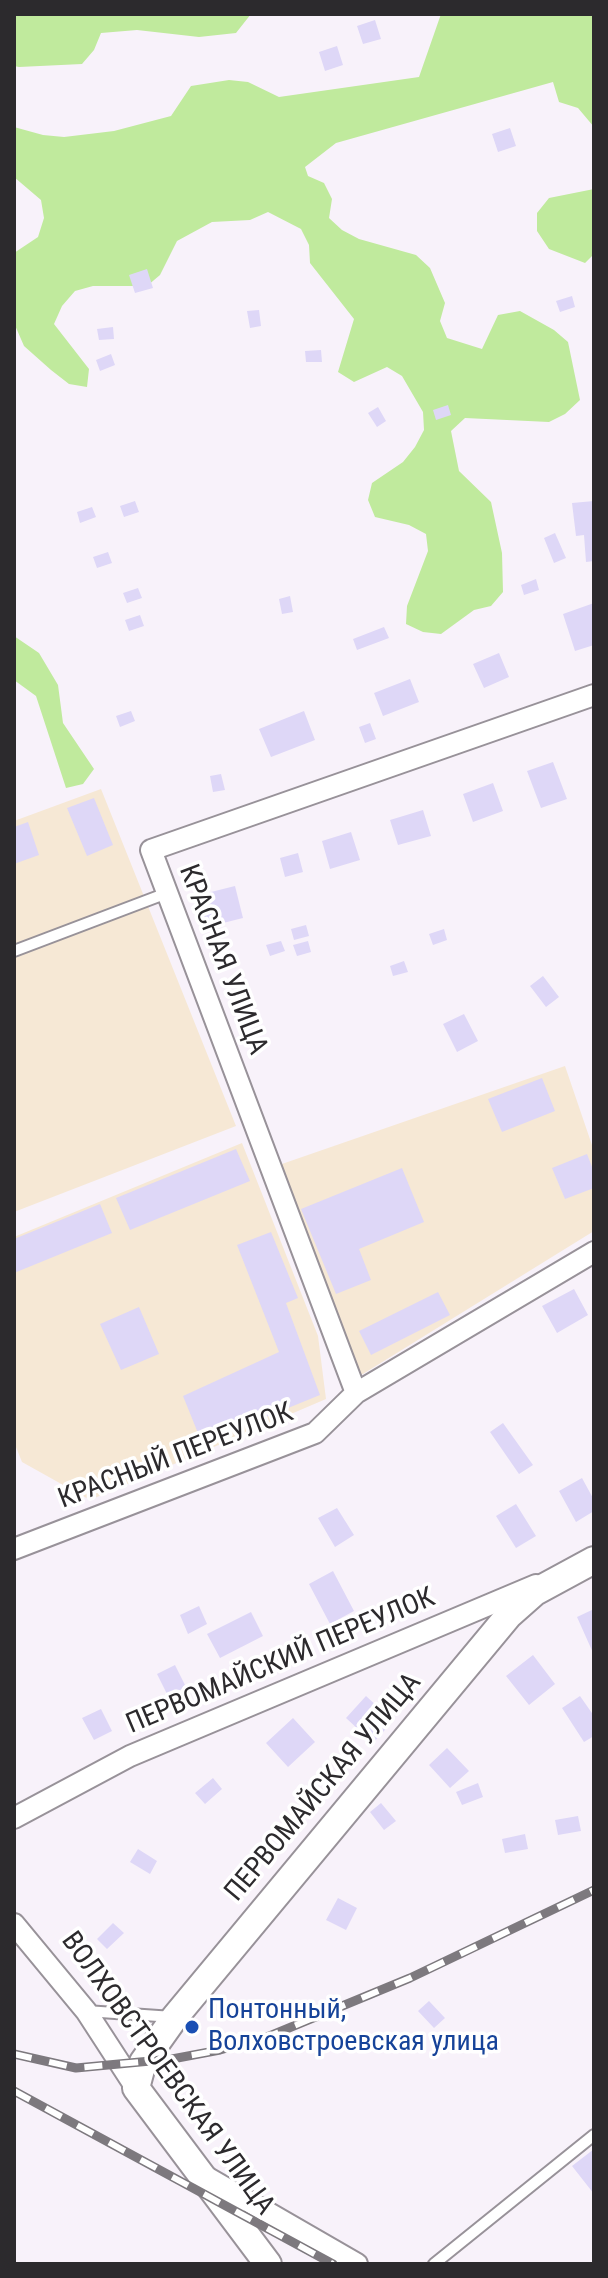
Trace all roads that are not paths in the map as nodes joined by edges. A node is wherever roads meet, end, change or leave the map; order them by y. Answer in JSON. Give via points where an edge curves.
{"nodes":[{"id":1,"x":594,"y":695,"type":"edge"},
{"id":2,"x":167,"y":893,"type":"junction"},
{"id":3,"x":14,"y":951,"type":"edge"},
{"id":4,"x":594,"y":1252,"type":"edge"},
{"id":5,"x":356,"y":1393,"type":"junction"},
{"id":6,"x":14,"y":1549,"type":"edge"},
{"id":7,"x":584,"y":1564,"type":"edge"},
{"id":8,"x":14,"y":1818,"type":"edge"},
{"id":9,"x":14,"y":1924,"type":"edge"},
{"id":10,"x":86,"y":2011,"type":"junction"},
{"id":11,"x":175,"y":2017,"type":"junction"},
{"id":12,"x":136,"y":2088,"type":"junction"},
{"id":13,"x":594,"y":2135,"type":"edge"},
{"id":14,"x":199,"y":2173,"type":"junction"},
{"id":15,"x":268,"y":2264,"type":"edge"},
{"id":16,"x":357,"y":2264,"type":"edge"},
{"id":17,"x":434,"y":2264,"type":"edge"}],
"edges":[{"from":1,"to":2,"type":"street","name":"КРАСНАЯ УЛИЦА","via":[[151,850]]},
{"from":2,"to":3,"type":"lane"},
{"from":2,"to":5,"type":"street","name":"КРАСНАЯ УЛИЦА"},
{"from":4,"to":5,"type":"street","name":"КРАСНЫЙ ПЕРЕУЛОК"},
{"from":5,"to":6,"type":"street","name":"КРАСНЫЙ ПЕРЕУЛОК","via":[[315,1433]]},
{"from":7,"to":8,"type":"street","name":"ПЕРВОМАЙСКИЙ ПЕРЕУЛОК","via":[[130,1756]]},
{"from":7,"to":11,"type":"street","name":"ПЕРВОМАЙСКАЯ УЛИЦА","via":[[535,1592],[509,1615]]},
{"from":9,"to":10,"type":"street","name":"ВОЛХОВСТРОЕВСКАЯ УЛИЦА"},
{"from":10,"to":11,"type":"lane"},
{"from":10,"to":12,"type":"street","name":"ВОЛХОВСТРОЕВСКАЯ УЛИЦА"},
{"from":11,"to":12,"type":"street","name":"ПЕРВОМАЙСКАЯ УЛИЦА","via":[[143,2062]]},
{"from":12,"to":14,"type":"street","name":"ВОЛХОВСТРОЕВСКАЯ УЛИЦА"},
{"from":13,"to":17,"type":"lane"},
{"from":14,"to":15,"type":"street","name":"ВОЛХОВСТРОЕВСКАЯ УЛИЦА"},
{"from":14,"to":16,"type":"street"}]}
